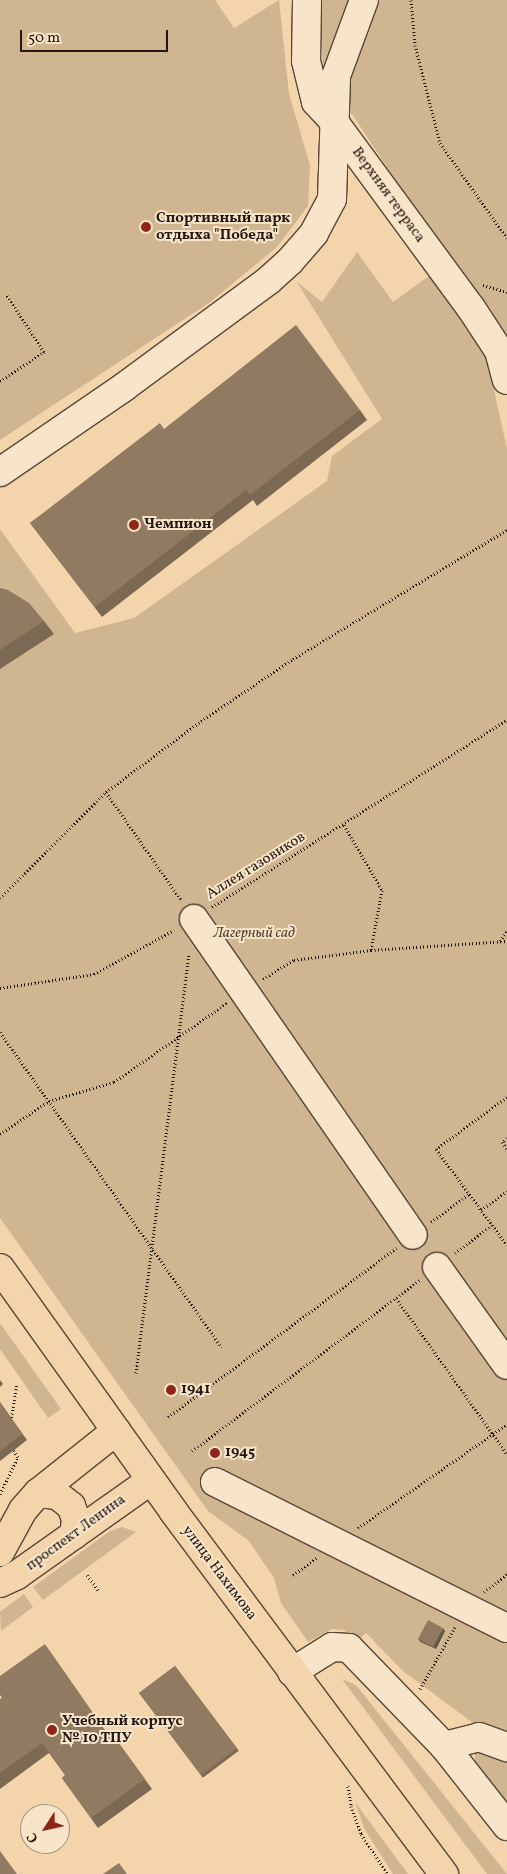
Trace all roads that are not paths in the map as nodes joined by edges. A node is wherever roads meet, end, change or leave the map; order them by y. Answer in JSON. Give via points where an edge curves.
{"nodes":[{"id":1,"x":308,"y":0,"type":"edge"},
{"id":2,"x":364,"y":0,"type":"edge"},
{"id":3,"x":332,"y":118,"type":"junction"},
{"id":4,"x":507,"y":380,"type":"edge"},
{"id":5,"x":0,"y":472,"type":"edge"},
{"id":6,"x":194,"y":918,"type":"road end"},
{"id":7,"x":414,"y":1236,"type":"road end"},
{"id":8,"x":437,"y":1267,"type":"road end"},
{"id":9,"x":0,"y":1268,"type":"edge"},
{"id":10,"x":507,"y":1365,"type":"edge"},
{"id":11,"x":116,"y":1431,"type":"junction"},
{"id":12,"x":151,"y":1480,"type":"junction"},
{"id":13,"x":215,"y":1482,"type":"dead end"},
{"id":14,"x":38,"y":1493,"type":"junction"},
{"id":15,"x":74,"y":1535,"type":"junction"},
{"id":16,"x":0,"y":1552,"type":"edge"},
{"id":17,"x":0,"y":1583,"type":"edge"},
{"id":18,"x":507,"y":1628,"type":"edge"},
{"id":19,"x":292,"y":1672,"type":"junction"},
{"id":20,"x":444,"y":1746,"type":"junction"},
{"id":21,"x":507,"y":1747,"type":"edge"},
{"id":22,"x":507,"y":1826,"type":"edge"},
{"id":23,"x":444,"y":1874,"type":"edge"}],
"edges":[{"from":1,"to":3,"type":"street","name":"Верхняя терраса","via":[[306,61],[316,102]]},
{"from":2,"to":3,"type":"street","via":[[336,76]]},
{"from":3,"to":4,"type":"street","name":"Верхняя терраса","via":[[471,308],[498,351]]},
{"from":3,"to":5,"type":"street","via":[[332,199],[314,233],[290,261],[124,387]]},
{"from":6,"to":7,"type":"street"},
{"from":8,"to":10,"type":"street"},
{"from":9,"to":11,"type":"main road","name":"улица Нахимова"},
{"from":11,"to":12,"type":"main road","name":"улица Нахимова"},
{"from":11,"to":14,"type":"main road"},
{"from":12,"to":15,"type":"main road","name":"проспект Ленина"},
{"from":12,"to":19,"type":"main road","name":"улица Нахимова"},
{"from":13,"to":18,"type":"street"},
{"from":14,"to":15,"type":"main road","via":[[56,1494],[71,1506],[76,1519]]},
{"from":14,"to":16,"type":"main road","via":[[23,1510]]},
{"from":15,"to":17,"type":"main road","name":"проспект Ленина","via":[[17,1576]]},
{"from":19,"to":20,"type":"street","via":[[332,1647],[349,1648],[410,1707]]},
{"from":19,"to":23,"type":"main road","name":"улица Нахимова"},
{"from":20,"to":21,"type":"street","via":[[479,1737]]},
{"from":20,"to":22,"type":"street"}]}
